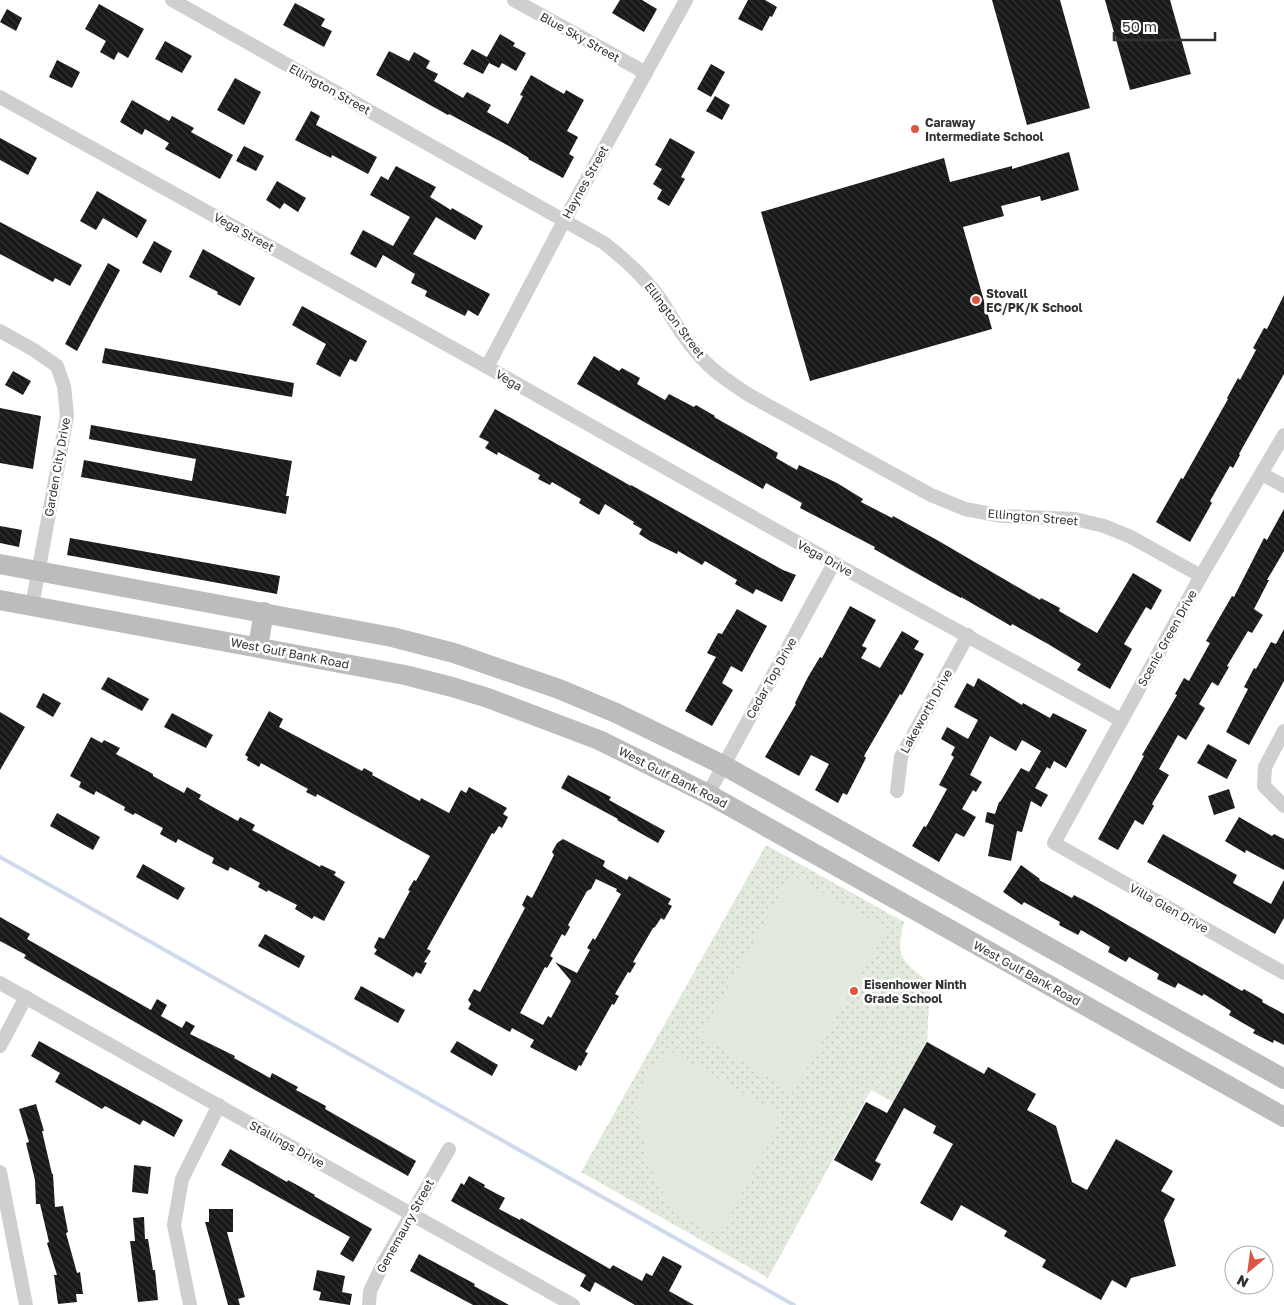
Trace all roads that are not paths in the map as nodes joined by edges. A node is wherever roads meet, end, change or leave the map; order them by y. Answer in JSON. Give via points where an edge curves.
{"nodes":[{"id":1,"x":172,"y":0,"type":"edge"},
{"id":2,"x":514,"y":0,"type":"edge"},
{"id":3,"x":686,"y":0,"type":"edge"},
{"id":4,"x":646,"y":73,"type":"junction"},
{"id":5,"x":0,"y":96,"type":"edge"},
{"id":6,"x":564,"y":220,"type":"junction"},
{"id":7,"x":0,"y":331,"type":"edge"},
{"id":8,"x":487,"y":367,"type":"junction"},
{"id":9,"x":531,"y":393,"type":"joint"},
{"id":10,"x":1284,"y":435,"type":"edge"},
{"id":11,"x":1262,"y":474,"type":"junction"},
{"id":12,"x":1284,"y":486,"type":"edge"},
{"id":13,"x":834,"y":563,"type":"junction"},
{"id":14,"x":0,"y":564,"type":"edge"},
{"id":15,"x":39,"y":571,"type":"junction"},
{"id":16,"x":1201,"y":576,"type":"junction"},
{"id":17,"x":0,"y":600,"type":"edge"},
{"id":18,"x":32,"y":606,"type":"junction"},
{"id":19,"x":264,"y":612,"type":"junction"},
{"id":20,"x":968,"y":635,"type":"junction"},
{"id":21,"x":258,"y":647,"type":"junction"},
{"id":22,"x":498,"y":668,"type":"junction"},
{"id":23,"x":488,"y":698,"type":"junction"},
{"id":24,"x":1121,"y":720,"type":"junction"},
{"id":25,"x":1284,"y":731,"type":"edge"},
{"id":26,"x":723,"y":765,"type":"junction"},
{"id":27,"x":897,"y":791,"type":"dead end"},
{"id":28,"x":708,"y":794,"type":"junction"},
{"id":29,"x":1284,"y":806,"type":"edge"},
{"id":30,"x":1054,"y":843,"type":"joint"},
{"id":31,"x":942,"y":886,"type":"junction"},
{"id":32,"x":926,"y":916,"type":"junction"},
{"id":33,"x":1284,"y":973,"type":"edge"},
{"id":34,"x":0,"y":982,"type":"edge"},
{"id":35,"x":26,"y":997,"type":"junction"},
{"id":36,"x":1160,"y":1010,"type":"junction"},
{"id":37,"x":1144,"y":1038,"type":"junction"},
{"id":38,"x":0,"y":1046,"type":"edge"},
{"id":39,"x":1284,"y":1079,"type":"edge"},
{"id":40,"x":219,"y":1105,"type":"junction"},
{"id":41,"x":1284,"y":1117,"type":"edge"},
{"id":42,"x":449,"y":1149,"type":"dead end"},
{"id":43,"x":0,"y":1172,"type":"edge"},
{"id":44,"x":411,"y":1213,"type":"junction"},
{"id":45,"x":26,"y":1305,"type":"edge"},
{"id":46,"x":190,"y":1305,"type":"edge"},
{"id":47,"x":369,"y":1305,"type":"edge"},
{"id":48,"x":573,"y":1305,"type":"edge"}],
"edges":[{"from":1,"to":6,"type":"street","name":"Ellington Street"},
{"from":2,"to":4,"type":"street","name":"Blue Sky Street"},
{"from":3,"to":4,"type":"street","name":"Haynes Street"},
{"from":4,"to":6,"type":"street","name":"Haynes Street"},
{"from":5,"to":8,"type":"street","name":"Vega Street"},
{"from":6,"to":8,"type":"street","name":"Haynes Street"},
{"from":6,"to":16,"type":"street","name":"Ellington Street","via":[[604,243],[630,264],[698,355],[722,377],[757,399],[931,495],[965,509],[1002,516],[1074,519],[1104,526],[1131,537]]},
{"from":7,"to":15,"type":"street","name":"Garden City Drive","via":[[57,366],[64,386],[67,416]]},
{"from":8,"to":9,"type":"street","name":"Vega"},
{"from":9,"to":13,"type":"street","name":"Vega Drive"},
{"from":10,"to":11,"type":"street","name":"Scenic Green Drive"},
{"from":11,"to":12,"type":"street"},
{"from":11,"to":16,"type":"street","name":"Scenic Green Drive"},
{"from":13,"to":20,"type":"street","name":"Vega Drive"},
{"from":13,"to":26,"type":"street","name":"Cedar Top Drive"},
{"from":14,"to":15,"type":"main road"},
{"from":15,"to":18,"type":"street","name":"Garden City Drive"},
{"from":15,"to":19,"type":"main road"},
{"from":16,"to":24,"type":"street","name":"Scenic Green Drive"},
{"from":17,"to":18,"type":"main road","name":"West Gulf Bank Road"},
{"from":18,"to":21,"type":"main road","name":"West Gulf Bank Road"},
{"from":19,"to":21,"type":"main road"},
{"from":19,"to":22,"type":"main road","via":[[392,637]]},
{"from":20,"to":24,"type":"street","name":"Vega Drive"},
{"from":20,"to":27,"type":"street","name":"Lakeworth Drive","via":[[901,757]]},
{"from":21,"to":23,"type":"main road","name":"West Gulf Bank Road","via":[[405,675]]},
{"from":22,"to":23,"type":"main road"},
{"from":22,"to":26,"type":"main road","via":[[616,712]]},
{"from":23,"to":28,"type":"main road","name":"West Gulf Bank Road","via":[[599,740]]},
{"from":24,"to":30,"type":"street","name":"Scenic Green Drive"},
{"from":25,"to":29,"type":"street","via":[[1265,767],[1264,786]]},
{"from":26,"to":28,"type":"street","name":"Cedar Top Drive"},
{"from":26,"to":31,"type":"main road"},
{"from":28,"to":32,"type":"main road","name":"West Gulf Bank Road"},
{"from":30,"to":33,"type":"street","name":"Villa Glen Drive"},
{"from":31,"to":32,"type":"main road"},
{"from":31,"to":36,"type":"main road"},
{"from":32,"to":37,"type":"main road","name":"West Gulf Bank Road"},
{"from":34,"to":35,"type":"street","name":"Stallings Drive"},
{"from":35,"to":38,"type":"street"},
{"from":35,"to":40,"type":"street","name":"Stallings Drive"},
{"from":36,"to":37,"type":"main road"},
{"from":36,"to":39,"type":"main road"},
{"from":37,"to":41,"type":"main road","name":"West Gulf Bank Road"},
{"from":40,"to":44,"type":"street","name":"Stallings Drive"},
{"from":40,"to":46,"type":"street","via":[[182,1178],[174,1225]]},
{"from":42,"to":44,"type":"street","name":"Genemaury Street"},
{"from":43,"to":45,"type":"street"},
{"from":44,"to":47,"type":"street","name":"Genemaury Street","via":[[370,1291]]},
{"from":44,"to":48,"type":"street","name":"Stallings Drive"}]}
